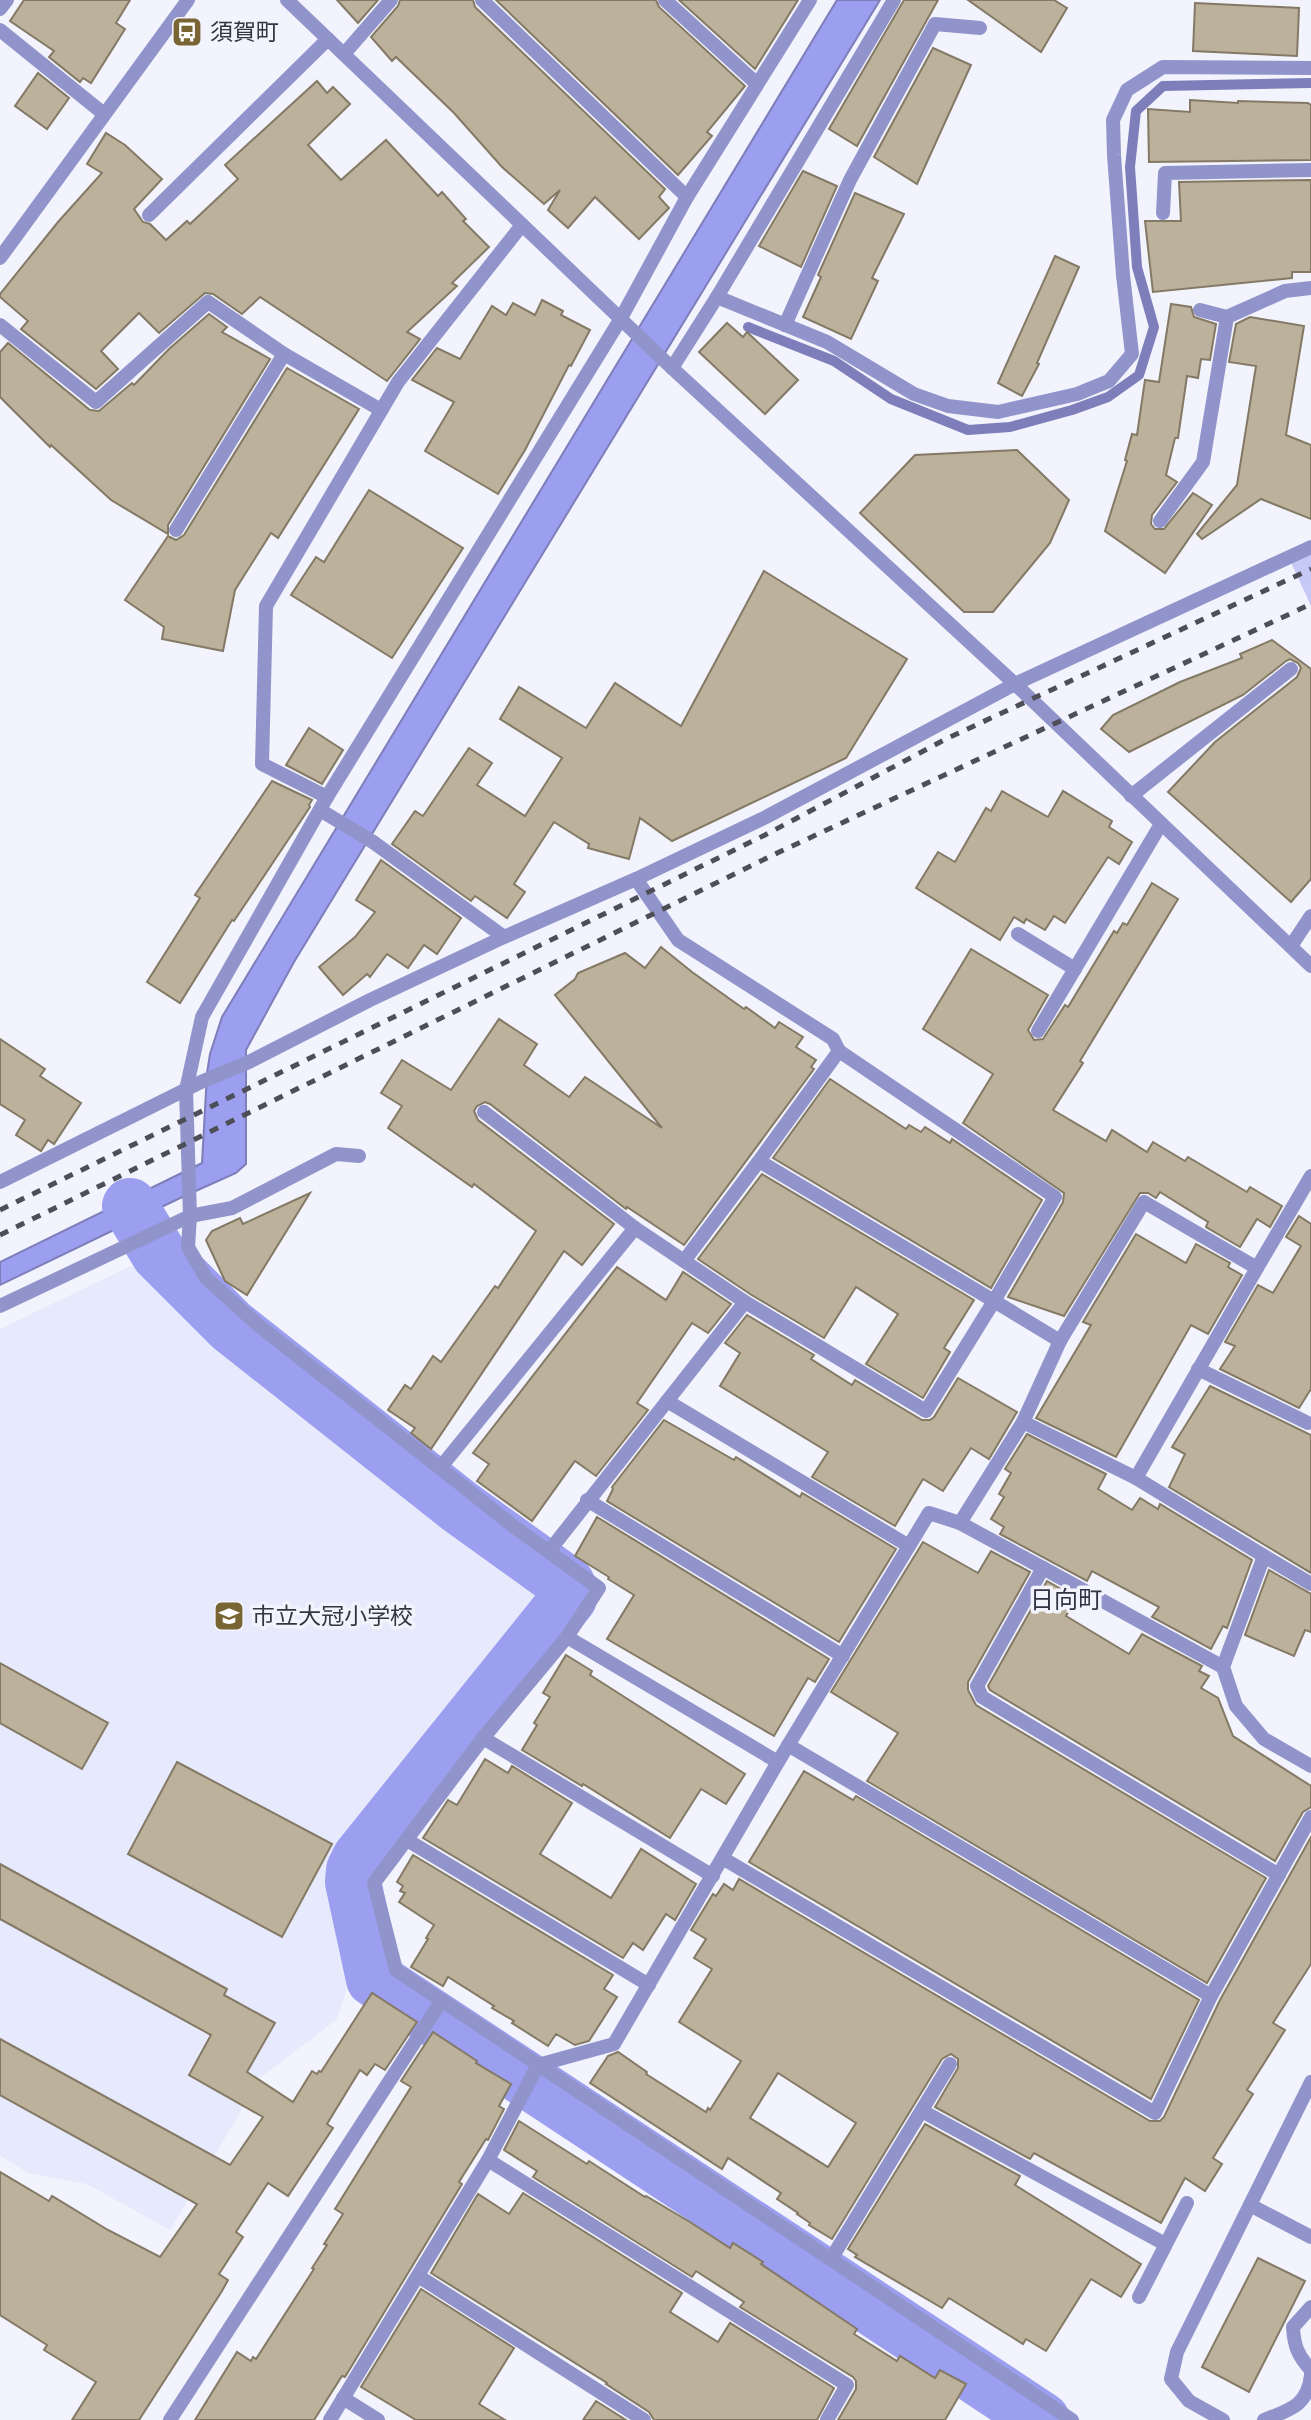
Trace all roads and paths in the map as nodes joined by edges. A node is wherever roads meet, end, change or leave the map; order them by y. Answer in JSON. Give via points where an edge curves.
{"nodes":[{"id":1,"x":7,"y":0,"type":"edge"},
{"id":2,"x":188,"y":0,"type":"edge"},
{"id":3,"x":287,"y":0,"type":"edge"},
{"id":4,"x":391,"y":0,"type":"edge"},
{"id":5,"x":482,"y":0,"type":"edge"},
{"id":6,"x":665,"y":0,"type":"edge"},
{"id":7,"x":810,"y":0,"type":"edge"},
{"id":8,"x":894,"y":0,"type":"edge"},
{"id":9,"x":0,"y":9,"type":"edge"},
{"id":10,"x":980,"y":28,"type":"dead end"},
{"id":11,"x":0,"y":30,"type":"edge"},
{"id":12,"x":328,"y":39,"type":"junction"},
{"id":13,"x":344,"y":54,"type":"junction"},
{"id":14,"x":1311,"y":68,"type":"edge"},
{"id":15,"x":757,"y":84,"type":"junction"},
{"id":16,"x":104,"y":114,"type":"junction"},
{"id":17,"x":1311,"y":170,"type":"edge"},
{"id":18,"x":687,"y":197,"type":"junction"},
{"id":19,"x":1163,"y":213,"type":"dead end"},
{"id":20,"x":149,"y":215,"type":"dead end"},
{"id":21,"x":522,"y":225,"type":"junction"},
{"id":22,"x":0,"y":258,"type":"edge"},
{"id":23,"x":1311,"y":288,"type":"edge"},
{"id":24,"x":717,"y":297,"type":"junction"},
{"id":25,"x":1200,"y":310,"type":"dead end"},
{"id":26,"x":1227,"y":317,"type":"junction"},
{"id":27,"x":620,"y":320,"type":"junction"},
{"id":28,"x":0,"y":325,"type":"edge"},
{"id":29,"x":785,"y":325,"type":"junction"},
{"id":30,"x":284,"y":354,"type":"junction"},
{"id":31,"x":671,"y":368,"type":"junction"},
{"id":32,"x":381,"y":410,"type":"junction"},
{"id":33,"x":1160,"y":520,"type":"dead end"},
{"id":34,"x":176,"y":530,"type":"dead end"},
{"id":35,"x":1311,"y":547,"type":"edge"},
{"id":36,"x":1291,"y":669,"type":"dead end"},
{"id":37,"x":1014,"y":684,"type":"junction"},
{"id":38,"x":1131,"y":796,"type":"junction"},
{"id":39,"x":323,"y":803,"type":"junction"},
{"id":40,"x":1161,"y":824,"type":"junction"},
{"id":41,"x":636,"y":880,"type":"junction"},
{"id":42,"x":1311,"y":916,"type":"edge"},
{"id":43,"x":1018,"y":934,"type":"dead end"},
{"id":44,"x":504,"y":937,"type":"junction"},
{"id":45,"x":1291,"y":946,"type":"junction"},
{"id":46,"x":1311,"y":966,"type":"edge"},
{"id":47,"x":1075,"y":969,"type":"junction"},
{"id":48,"x":1038,"y":1031,"type":"dead end"},
{"id":49,"x":839,"y":1051,"type":"junction"},
{"id":50,"x":186,"y":1090,"type":"junction"},
{"id":51,"x":484,"y":1112,"type":"dead end"},
{"id":52,"x":359,"y":1156,"type":"dead end"},
{"id":53,"x":759,"y":1161,"type":"junction"},
{"id":54,"x":1311,"y":1177,"type":"edge"},
{"id":55,"x":0,"y":1182,"type":"edge"},
{"id":56,"x":1304,"y":1202,"type":"edge"},
{"id":57,"x":190,"y":1216,"type":"junction"},
{"id":58,"x":635,"y":1228,"type":"junction"},
{"id":59,"x":684,"y":1261,"type":"junction"},
{"id":60,"x":1257,"y":1268,"type":"junction"},
{"id":61,"x":994,"y":1301,"type":"junction"},
{"id":62,"x":745,"y":1302,"type":"junction"},
{"id":63,"x":0,"y":1306,"type":"edge"},
{"id":64,"x":1060,"y":1341,"type":"junction"},
{"id":65,"x":1198,"y":1370,"type":"junction"},
{"id":66,"x":667,"y":1401,"type":"junction"},
{"id":67,"x":1023,"y":1422,"type":"junction"},
{"id":68,"x":1308,"y":1423,"type":"dead end"},
{"id":69,"x":440,"y":1468,"type":"junction"},
{"id":70,"x":1136,"y":1478,"type":"junction"},
{"id":71,"x":587,"y":1500,"type":"junction"},
{"id":72,"x":960,"y":1523,"type":"junction"},
{"id":73,"x":909,"y":1546,"type":"junction"},
{"id":74,"x":550,"y":1550,"type":"junction"},
{"id":75,"x":1264,"y":1556,"type":"junction"},
{"id":76,"x":1043,"y":1569,"type":"junction"},
{"id":77,"x":1311,"y":1584,"type":"edge"},
{"id":78,"x":567,"y":1637,"type":"junction"},
{"id":79,"x":842,"y":1656,"type":"junction"},
{"id":80,"x":1223,"y":1667,"type":"junction"},
{"id":81,"x":482,"y":1738,"type":"junction"},
{"id":82,"x":788,"y":1745,"type":"junction"},
{"id":83,"x":778,"y":1762,"type":"junction"},
{"id":84,"x":1311,"y":1766,"type":"edge"},
{"id":85,"x":1311,"y":1817,"type":"edge"},
{"id":86,"x":407,"y":1840,"type":"junction"},
{"id":87,"x":723,"y":1859,"type":"junction"},
{"id":88,"x":1279,"y":1875,"type":"junction"},
{"id":89,"x":713,"y":1876,"type":"junction"},
{"id":90,"x":649,"y":1985,"type":"junction"},
{"id":91,"x":1211,"y":1996,"type":"junction"},
{"id":92,"x":435,"y":2012,"type":"junction"},
{"id":93,"x":950,"y":2064,"type":"dead end"},
{"id":94,"x":536,"y":2069,"type":"junction"},
{"id":95,"x":1311,"y":2082,"type":"edge"},
{"id":96,"x":922,"y":2111,"type":"junction"},
{"id":97,"x":488,"y":2160,"type":"junction"},
{"id":98,"x":1188,"y":2203,"type":"dead end"},
{"id":99,"x":1250,"y":2205,"type":"junction"},
{"id":100,"x":1311,"y":2237,"type":"edge"},
{"id":101,"x":1166,"y":2245,"type":"junction"},
{"id":102,"x":831,"y":2259,"type":"junction"},
{"id":103,"x":418,"y":2276,"type":"junction"},
{"id":104,"x":1139,"y":2297,"type":"dead end"},
{"id":105,"x":1311,"y":2306,"type":"edge"},
{"id":106,"x":1311,"y":2372,"type":"edge"},
{"id":107,"x":344,"y":2398,"type":"junction"},
{"id":108,"x":170,"y":2420,"type":"edge"},
{"id":109,"x":330,"y":2420,"type":"edge"},
{"id":110,"x":378,"y":2420,"type":"edge"},
{"id":111,"x":644,"y":2420,"type":"edge"},
{"id":112,"x":827,"y":2420,"type":"edge"},
{"id":113,"x":1072,"y":2420,"type":"edge"},
{"id":114,"x":1223,"y":2420,"type":"edge"},
{"id":115,"x":1264,"y":2420,"type":"edge"}],
"edges":[{"from":1,"to":9,"type":"street"},
{"from":2,"to":16,"type":"street"},
{"from":3,"to":12,"type":"street"},
{"from":4,"to":13,"type":"street"},
{"from":5,"to":18,"type":"street"},
{"from":6,"to":15,"type":"street"},
{"from":7,"to":15,"type":"street"},
{"from":8,"to":24,"type":"street"},
{"from":10,"to":29,"type":"street","via":[[934,24],[850,180]]},
{"from":11,"to":16,"type":"street"},
{"from":12,"to":13,"type":"street"},
{"from":12,"to":20,"type":"street"},
{"from":13,"to":21,"type":"street"},
{"from":14,"to":29,"type":"street","via":[[1163,67],[1127,90],[1113,120],[1132,354],[1109,381],[1077,394],[998,412],[948,406],[914,394],[827,342]]},
{"from":15,"to":18,"type":"street"},
{"from":16,"to":22,"type":"street"},
{"from":17,"to":19,"type":"street","via":[[1165,173]]},
{"from":18,"to":27,"type":"street"},
{"from":21,"to":27,"type":"street"},
{"from":21,"to":32,"type":"street"},
{"from":23,"to":26,"type":"street","via":[[1285,290]]},
{"from":24,"to":29,"type":"street"},
{"from":24,"to":31,"type":"street"},
{"from":25,"to":26,"type":"street"},
{"from":26,"to":33,"type":"street","via":[[1203,462]]},
{"from":27,"to":31,"type":"street"},
{"from":27,"to":39,"type":"street"},
{"from":28,"to":30,"type":"street","via":[[96,402],[208,302]]},
{"from":30,"to":32,"type":"street"},
{"from":30,"to":34,"type":"street"},
{"from":31,"to":37,"type":"street"},
{"from":32,"to":39,"type":"street","via":[[266,606],[262,764]]},
{"from":35,"to":37,"type":"street"},
{"from":36,"to":38,"type":"street"},
{"from":37,"to":38,"type":"street"},
{"from":37,"to":41,"type":"street","via":[[766,817]]},
{"from":38,"to":40,"type":"street"},
{"from":39,"to":44,"type":"street"},
{"from":39,"to":50,"type":"street","via":[[202,1017]]},
{"from":40,"to":45,"type":"street"},
{"from":40,"to":47,"type":"street"},
{"from":41,"to":44,"type":"street"},
{"from":41,"to":49,"type":"street","via":[[678,940],[833,1039]]},
{"from":42,"to":45,"type":"street"},
{"from":43,"to":47,"type":"street"},
{"from":44,"to":50,"type":"street"},
{"from":45,"to":46,"type":"street"},
{"from":47,"to":48,"type":"street"},
{"from":49,"to":53,"type":"street"},
{"from":49,"to":61,"type":"street","via":[[1055,1197]]},
{"from":50,"to":55,"type":"street"},
{"from":50,"to":57,"type":"street"},
{"from":51,"to":58,"type":"street"},
{"from":52,"to":57,"type":"street","via":[[336,1154],[232,1208]]},
{"from":53,"to":59,"type":"street"},
{"from":53,"to":61,"type":"street"},
{"from":54,"to":56,"type":"street"},
{"from":56,"to":60,"type":"street"},
{"from":57,"to":63,"type":"street"},
{"from":57,"to":69,"type":"street","via":[[188,1247],[206,1278],[258,1325]]},
{"from":58,"to":59,"type":"street"},
{"from":58,"to":69,"type":"street"},
{"from":59,"to":62,"type":"street"},
{"from":60,"to":64,"type":"street","via":[[1144,1202]]},
{"from":60,"to":65,"type":"street"},
{"from":61,"to":62,"type":"street","via":[[926,1411]]},
{"from":61,"to":64,"type":"street"},
{"from":62,"to":66,"type":"street"},
{"from":64,"to":67,"type":"street"},
{"from":65,"to":68,"type":"street"},
{"from":65,"to":70,"type":"street"},
{"from":66,"to":71,"type":"street"},
{"from":66,"to":73,"type":"street"},
{"from":67,"to":70,"type":"street"},
{"from":67,"to":72,"type":"street"},
{"from":69,"to":74,"type":"street"},
{"from":70,"to":75,"type":"street"},
{"from":71,"to":74,"type":"street"},
{"from":71,"to":79,"type":"street"},
{"from":72,"to":73,"type":"street","via":[[929,1513]]},
{"from":72,"to":76,"type":"street"},
{"from":73,"to":79,"type":"street"},
{"from":74,"to":78,"type":"street","via":[[599,1588]]},
{"from":75,"to":77,"type":"street"},
{"from":75,"to":80,"type":"street"},
{"from":76,"to":80,"type":"street"},
{"from":76,"to":88,"type":"street","via":[[977,1686],[982,1697]]},
{"from":78,"to":81,"type":"street"},
{"from":78,"to":83,"type":"street"},
{"from":79,"to":82,"type":"street"},
{"from":80,"to":84,"type":"street","via":[[1236,1706],[1264,1739]]},
{"from":81,"to":86,"type":"street"},
{"from":81,"to":89,"type":"street"},
{"from":82,"to":83,"type":"street"},
{"from":82,"to":91,"type":"street"},
{"from":83,"to":87,"type":"street"},
{"from":85,"to":88,"type":"street"},
{"from":86,"to":90,"type":"street"},
{"from":86,"to":92,"type":"street","via":[[374,1883],[396,1970]]},
{"from":87,"to":89,"type":"street"},
{"from":87,"to":91,"type":"street","via":[[1155,2113]]},
{"from":88,"to":91,"type":"street"},
{"from":89,"to":90,"type":"street"},
{"from":90,"to":94,"type":"street","via":[[614,2044]]},
{"from":92,"to":94,"type":"street"},
{"from":92,"to":108,"type":"street"},
{"from":93,"to":96,"type":"street"},
{"from":94,"to":97,"type":"street"},
{"from":94,"to":102,"type":"street"},
{"from":95,"to":99,"type":"street"},
{"from":96,"to":101,"type":"street"},
{"from":96,"to":102,"type":"street"},
{"from":97,"to":103,"type":"street"},
{"from":97,"to":112,"type":"street","via":[[847,2385]]},
{"from":98,"to":101,"type":"street"},
{"from":99,"to":100,"type":"street"},
{"from":99,"to":114,"type":"street","via":[[1177,2352],[1171,2379],[1189,2401]]},
{"from":101,"to":104,"type":"street"},
{"from":102,"to":113,"type":"street"},
{"from":103,"to":107,"type":"street"},
{"from":103,"to":111,"type":"street"},
{"from":105,"to":106,"type":"street","via":[[1293,2327],[1294,2346]]},
{"from":106,"to":115,"type":"street","via":[[1304,2400]]},
{"from":107,"to":109,"type":"street"},
{"from":107,"to":110,"type":"street"}]}
